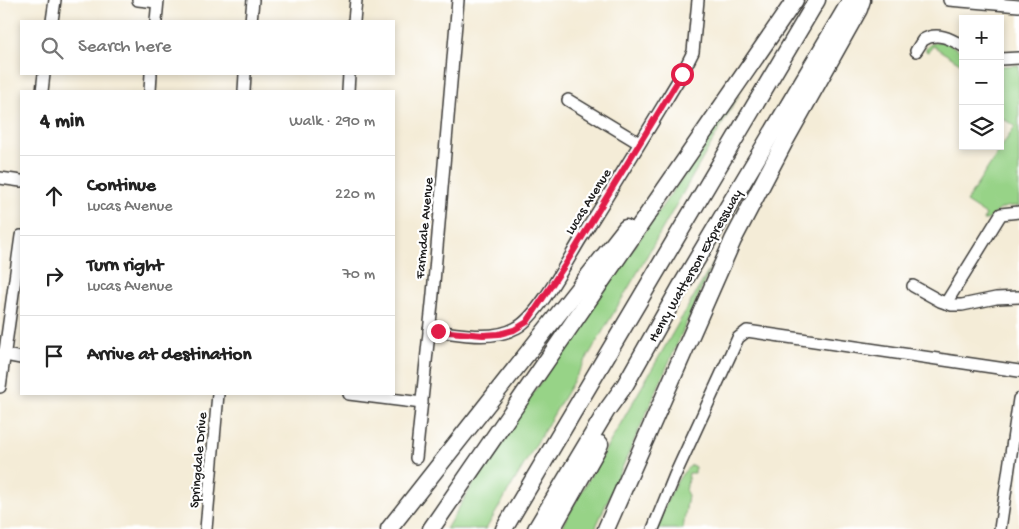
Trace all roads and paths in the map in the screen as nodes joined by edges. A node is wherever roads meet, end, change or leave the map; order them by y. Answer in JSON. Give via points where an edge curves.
{"nodes":[{"id":1,"x":55,"y":0,"type":"edge"},
{"id":2,"x":138,"y":0,"type":"edge"},
{"id":3,"x":253,"y":0,"type":"edge"},
{"id":4,"x":356,"y":0,"type":"edge"},
{"id":5,"x":458,"y":0,"type":"edge"},
{"id":6,"x":698,"y":0,"type":"edge"},
{"id":7,"x":795,"y":0,"type":"edge"},
{"id":8,"x":817,"y":0,"type":"edge"},
{"id":9,"x":851,"y":0,"type":"edge"},
{"id":10,"x":862,"y":0,"type":"edge"},
{"id":11,"x":949,"y":0,"type":"edge"},
{"id":12,"x":157,"y":1,"type":"edge"},
{"id":13,"x":1019,"y":6,"type":"edge"},
{"id":14,"x":52,"y":20,"type":"edge"},
{"id":15,"x":156,"y":20,"type":"edge"},
{"id":16,"x":251,"y":20,"type":"edge"},
{"id":17,"x":354,"y":20,"type":"edge"},
{"id":18,"x":959,"y":44,"type":"edge"},
{"id":19,"x":916,"y":51,"type":"dead end"},
{"id":20,"x":1019,"y":58,"type":"edge"},
{"id":21,"x":1004,"y":59,"type":"edge"},
{"id":22,"x":44,"y":75,"type":"edge"},
{"id":23,"x":151,"y":75,"type":"edge"},
{"id":24,"x":246,"y":75,"type":"edge"},
{"id":25,"x":349,"y":75,"type":"edge"},
{"id":26,"x":42,"y":90,"type":"edge"},
{"id":27,"x":150,"y":90,"type":"edge"},
{"id":28,"x":244,"y":90,"type":"edge"},
{"id":29,"x":348,"y":90,"type":"edge"},
{"id":30,"x":568,"y":100,"type":"dead end"},
{"id":31,"x":640,"y":143,"type":"junction"},
{"id":32,"x":0,"y":178,"type":"edge"},
{"id":33,"x":20,"y":181,"type":"edge"},
{"id":34,"x":662,"y":194,"type":"junction"},
{"id":35,"x":1019,"y":212,"type":"edge"},
{"id":36,"x":20,"y":242,"type":"edge"},
{"id":37,"x":913,"y":286,"type":"dead end"},
{"id":38,"x":1019,"y":297,"type":"edge"},
{"id":39,"x":946,"y":303,"type":"junction"},
{"id":40,"x":429,"y":330,"type":"junction"},
{"id":41,"x":2,"y":355,"type":"edge"},
{"id":42,"x":20,"y":358,"type":"edge"},
{"id":43,"x":1019,"y":371,"type":"edge"},
{"id":44,"x":0,"y":386,"type":"edge"},
{"id":45,"x":625,"y":386,"type":"junction"},
{"id":46,"x":218,"y":395,"type":"edge"},
{"id":47,"x":357,"y":395,"type":"edge"},
{"id":48,"x":1019,"y":399,"type":"edge"},
{"id":49,"x":422,"y":403,"type":"junction"},
{"id":50,"x":416,"y":458,"type":"dead end"},
{"id":51,"x":437,"y":524,"type":"edge"},
{"id":52,"x":206,"y":529,"type":"edge"},
{"id":53,"x":389,"y":529,"type":"edge"},
{"id":54,"x":504,"y":529,"type":"edge"},
{"id":55,"x":536,"y":529,"type":"edge"},
{"id":56,"x":552,"y":529,"type":"edge"},
{"id":57,"x":606,"y":529,"type":"edge"},
{"id":58,"x":653,"y":529,"type":"edge"},
{"id":59,"x":1000,"y":529,"type":"edge"}],
"edges":[{"from":1,"to":14,"type":"street"},
{"from":2,"to":12,"type":"street"},
{"from":3,"to":16,"type":"street"},
{"from":4,"to":17,"type":"street"},
{"from":5,"to":40,"type":"street","name":"Farmdale Avenue"},
{"from":6,"to":31,"type":"street","name":"Lucas Avenue","via":[[696,41],[690,61]]},
{"from":7,"to":34,"type":"highway"},
{"from":8,"to":54,"type":"highway","name":"Henry Watterson Expressway"},
{"from":9,"to":45,"type":"highway","name":"Henry Watterson Expressway"},
{"from":10,"to":57,"type":"highway","via":[[733,240]]},
{"from":11,"to":13,"type":"street"},
{"from":12,"to":15,"type":"street"},
{"from":18,"to":19,"type":"street","via":[[948,37],[935,36],[924,40]]},
{"from":20,"to":21,"type":"street"},
{"from":22,"to":26,"type":"street"},
{"from":23,"to":27,"type":"street"},
{"from":24,"to":28,"type":"street"},
{"from":25,"to":29,"type":"street"},
{"from":30,"to":31,"type":"street"},
{"from":31,"to":40,"type":"street","name":"Lucas Avenue","via":[[527,322],[499,334]]},
{"from":32,"to":33,"type":"street"},
{"from":34,"to":51,"type":"highway"},
{"from":34,"to":53,"type":"highway","via":[[641,209]]},
{"from":35,"to":39,"type":"street","via":[[1001,214]]},
{"from":36,"to":41,"type":"street"},
{"from":37,"to":39,"type":"street"},
{"from":38,"to":39,"type":"street","via":[[962,305]]},
{"from":40,"to":49,"type":"street","name":"Farmdale Avenue"},
{"from":41,"to":42,"type":"street"},
{"from":41,"to":44,"type":"street"},
{"from":43,"to":58,"type":"street","via":[[747,331],[738,338]]},
{"from":45,"to":55,"type":"highway","name":"Henry Watterson Expressway","via":[[607,410]]},
{"from":45,"to":56,"type":"highway","via":[[616,415]]},
{"from":46,"to":52,"type":"street","name":"Springdale Drive"},
{"from":47,"to":49,"type":"street"},
{"from":48,"to":59,"type":"street"},
{"from":49,"to":50,"type":"street","name":"Farmdale Avenue"}]}
